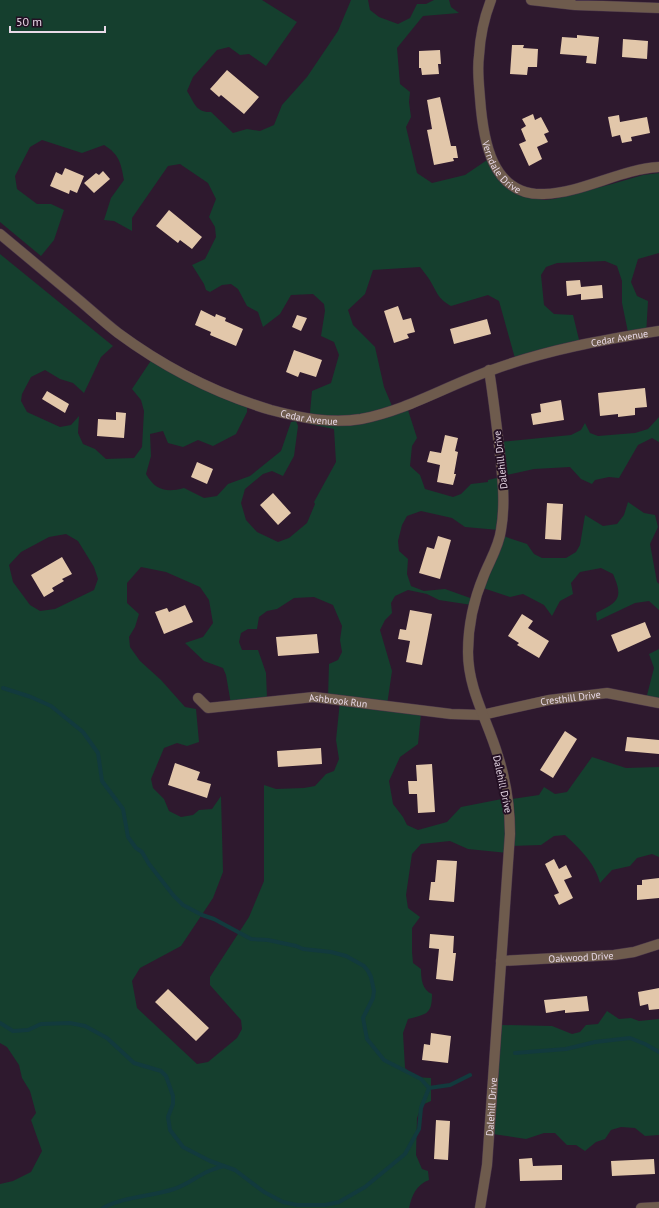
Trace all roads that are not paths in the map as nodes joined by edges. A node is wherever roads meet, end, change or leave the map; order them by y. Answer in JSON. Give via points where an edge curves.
{"nodes":[{"id":1,"x":491,"y":0,"type":"edge"},
{"id":2,"x":531,"y":0,"type":"edge"},
{"id":3,"x":659,"y":8,"type":"edge"},
{"id":4,"x":659,"y":167,"type":"edge"},
{"id":5,"x":0,"y":234,"type":"edge"},
{"id":6,"x":659,"y":331,"type":"edge"},
{"id":7,"x":489,"y":370,"type":"junction"},
{"id":8,"x":198,"y":698,"type":"dead end"},
{"id":9,"x":659,"y":703,"type":"edge"},
{"id":10,"x":482,"y":715,"type":"junction"},
{"id":11,"x":659,"y":944,"type":"edge"},
{"id":12,"x":501,"y":961,"type":"junction"},
{"id":13,"x":659,"y":1207,"type":"edge"},
{"id":14,"x":480,"y":1208,"type":"edge"},
{"id":15,"x":641,"y":1208,"type":"edge"}],
"edges":[{"from":1,"to":4,"type":"street","name":"Verndale Drive","via":[[481,33],[478,77],[485,141],[490,157],[506,181],[528,193],[544,194],[636,170]]},
{"from":2,"to":3,"type":"street","via":[[575,5]]},
{"from":5,"to":7,"type":"street","name":"Cedar Avenue","via":[[117,332],[144,351],[210,387],[250,404],[312,420],[338,422],[362,419],[411,404]]},
{"from":6,"to":7,"type":"street","name":"Cedar Avenue","via":[[551,351]]},
{"from":7,"to":10,"type":"street","name":"Dalehill Drive","via":[[503,480],[504,508],[501,532],[475,602],[469,634],[469,670]]},
{"from":8,"to":10,"type":"street","name":"Ashbrook Run","via":[[208,708],[314,697],[451,714]]},
{"from":9,"to":10,"type":"street","name":"Cresthill Drive","via":[[607,693],[550,700]]},
{"from":10,"to":12,"type":"street","name":"Dalehill Drive","via":[[498,755],[510,814]]},
{"from":11,"to":12,"type":"street","name":"Oakwood Drive","via":[[614,955]]},
{"from":12,"to":14,"type":"street","name":"Dalehill Drive","via":[[487,1165]]},
{"from":13,"to":15,"type":"street"}]}
